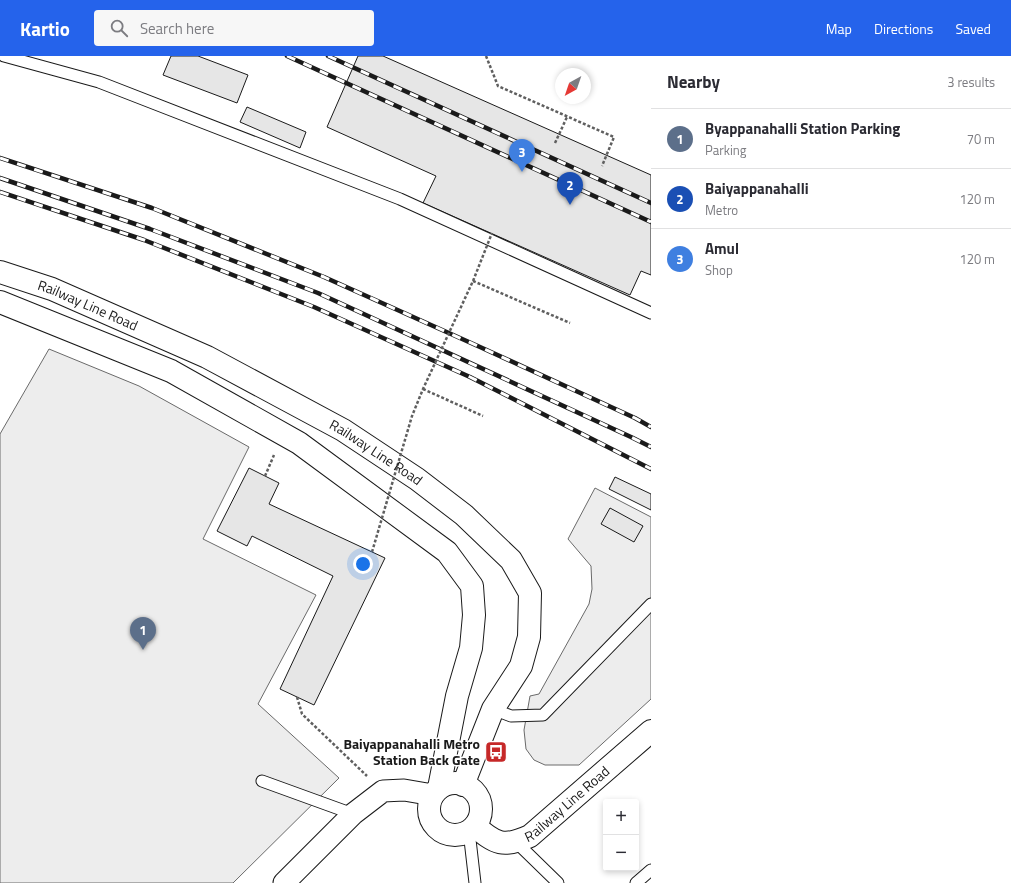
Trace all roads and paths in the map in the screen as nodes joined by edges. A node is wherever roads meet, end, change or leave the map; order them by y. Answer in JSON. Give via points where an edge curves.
{"nodes":[{"id":1,"x":4,"y":56,"type":"edge"},
{"id":2,"x":486,"y":56,"type":"edge"},
{"id":3,"x":567,"y":116,"type":"junction"},
{"id":4,"x":555,"y":143,"type":"dead end"},
{"id":5,"x":602,"y":166,"type":"dead end"},
{"id":6,"x":492,"y":233,"type":"dead end"},
{"id":7,"x":0,"y":272,"type":"edge"},
{"id":8,"x":473,"y":281,"type":"junction"},
{"id":9,"x":0,"y":302,"type":"edge"},
{"id":10,"x":651,"y":313,"type":"edge"},
{"id":11,"x":570,"y":323,"type":"dead end"},
{"id":12,"x":423,"y":389,"type":"junction"},
{"id":13,"x":483,"y":416,"type":"dead end"},
{"id":14,"x":372,"y":552,"type":"dead end"},
{"id":15,"x":651,"y":604,"type":"edge"},
{"id":16,"x":297,"y":697,"type":"dead end"},
{"id":17,"x":493,"y":709,"type":"junction"},
{"id":18,"x":651,"y":731,"type":"edge"},
{"id":19,"x":262,"y":780,"type":"dead end"},
{"id":20,"x":463,"y":785,"type":"junction"},
{"id":21,"x":383,"y":791,"type":"junction"},
{"id":22,"x":436,"y":792,"type":"junction"},
{"id":23,"x":353,"y":814,"type":"junction"},
{"id":24,"x":472,"y":828,"type":"junction"},
{"id":25,"x":516,"y":842,"type":"junction"},
{"id":26,"x":651,"y":870,"type":"edge"},
{"id":27,"x":284,"y":883,"type":"edge"},
{"id":28,"x":475,"y":883,"type":"edge"},
{"id":29,"x":558,"y":883,"type":"edge"},
{"id":30,"x":636,"y":883,"type":"edge"}],
"edges":[{"from":1,"to":10,"type":"lane","via":[[99,82],[392,196]]},
{"from":2,"to":3,"type":"path","via":[[498,86]]},
{"from":3,"to":4,"type":"path"},
{"from":3,"to":5,"type":"path","via":[[614,137]]},
{"from":6,"to":8,"type":"path","bridge":true},
{"from":7,"to":17,"type":"main road","name":"Railway Line Road","via":[[52,289],[207,357],[344,430],[417,479],[464,515],[511,560],[530,593],[530,637],[522,666]]},
{"from":8,"to":11,"type":"path"},
{"from":8,"to":12,"type":"path","bridge":true},
{"from":9,"to":22,"type":"main road","name":"Railway Line Road","via":[[171,371],[299,443],[447,552],[472,586],[474,615],[471,648],[457,696]]},
{"from":12,"to":13,"type":"path"},
{"from":12,"to":14,"type":"path","bridge":true,"via":[[412,416]]},
{"from":15,"to":17,"type":"lane","via":[[543,715],[511,716]]},
{"from":16,"to":21,"type":"path","via":[[302,714]]},
{"from":17,"to":20,"type":"main road","name":"Railway Line Road"},
{"from":18,"to":25,"type":"main road","name":"Railway Line Road","via":[[530,836]]},
{"from":19,"to":23,"type":"lane"},
{"from":20,"to":22,"type":"main road","via":[[446,785]]},
{"from":20,"to":24,"type":"main road","via":[[476,795],[481,810]]},
{"from":21,"to":22,"type":"street"},
{"from":21,"to":23,"type":"street"},
{"from":22,"to":24,"type":"main road","via":[[430,802],[429,811],[436,827],[451,835]]},
{"from":23,"to":27,"type":"street"},
{"from":24,"to":25,"type":"main road","name":"Railway Line Road","via":[[502,843]]},
{"from":24,"to":28,"type":"lane"},
{"from":25,"to":29,"type":"lane"},
{"from":26,"to":30,"type":"lane"}]}
